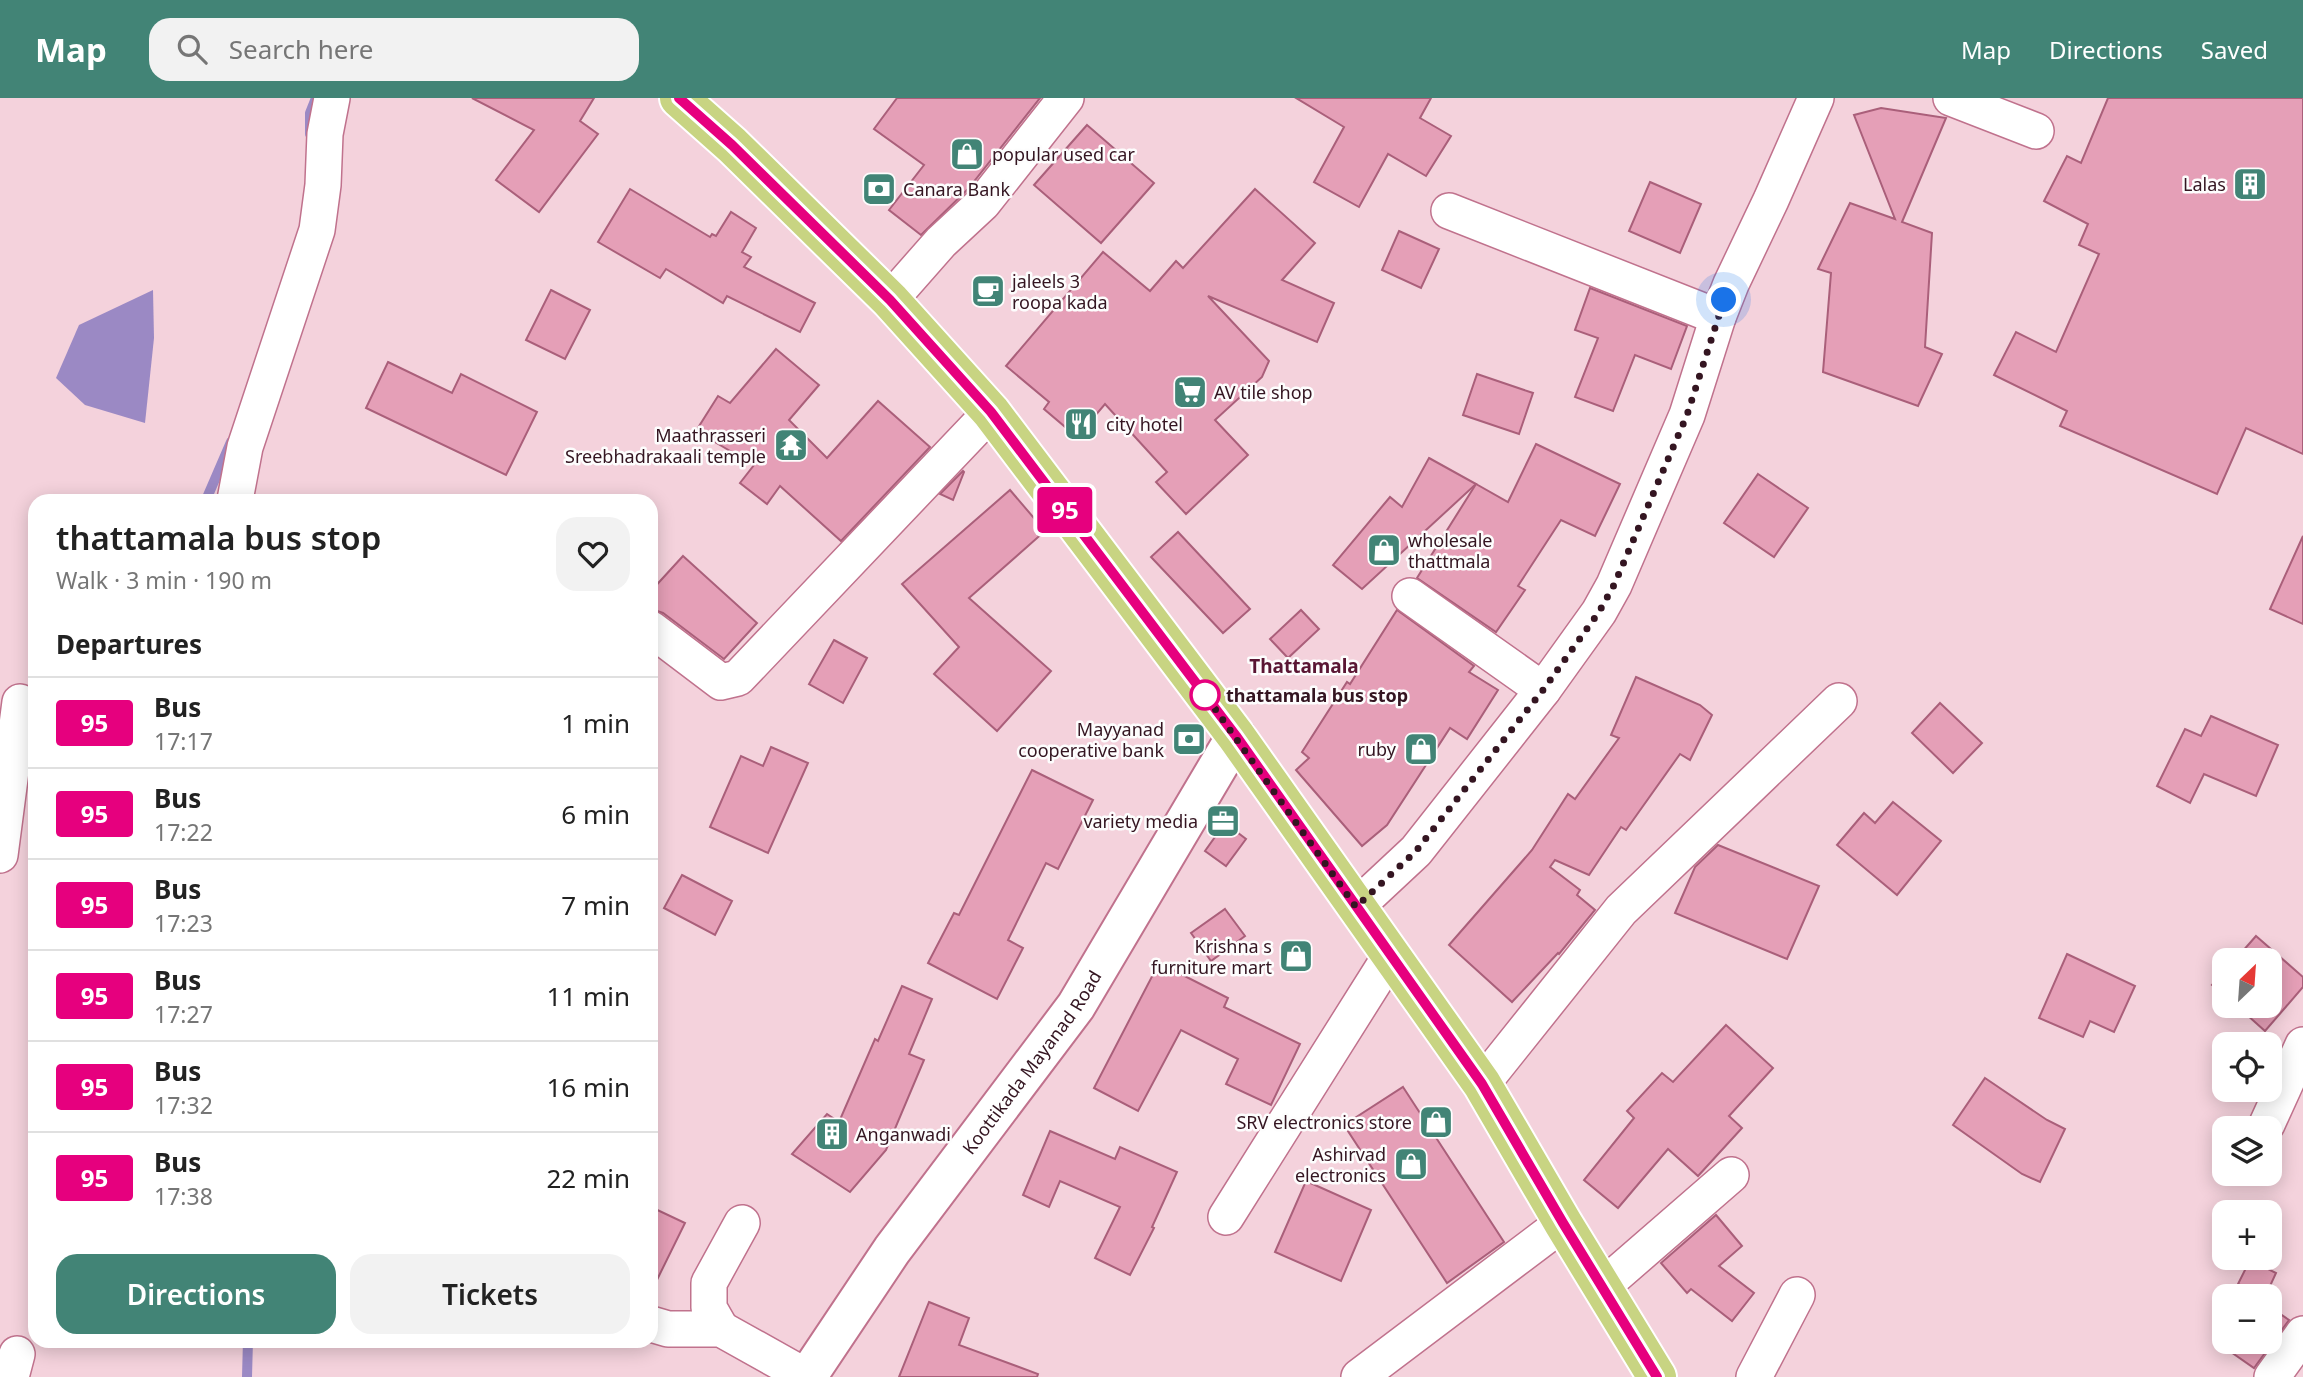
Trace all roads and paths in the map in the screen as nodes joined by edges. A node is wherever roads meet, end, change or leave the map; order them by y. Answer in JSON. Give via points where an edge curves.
{"nodes":[{"id":1,"x":332,"y":98,"type":"edge"},
{"id":2,"x":679,"y":98,"type":"edge"},
{"id":3,"x":1066,"y":98,"type":"edge"},
{"id":4,"x":1816,"y":98,"type":"edge"},
{"id":5,"x":1951,"y":98,"type":"edge"},
{"id":6,"x":2036,"y":131,"type":"dead end"},
{"id":7,"x":1449,"y":211,"type":"dead end"},
{"id":8,"x":890,"y":300,"type":"junction"},
{"id":9,"x":1717,"y":317,"type":"junction"},
{"id":10,"x":991,"y":412,"type":"junction"},
{"id":11,"x":236,"y":494,"type":"edge"},
{"id":12,"x":1410,"y":596,"type":"dead end"},
{"id":13,"x":658,"y":634,"type":"edge"},
{"id":14,"x":1543,"y":690,"type":"junction"},
{"id":15,"x":18,"y":701,"type":"edge"},
{"id":16,"x":1839,"y":701,"type":"dead end"},
{"id":17,"x":1236,"y":736,"type":"junction"},
{"id":18,"x":0,"y":855,"type":"edge"},
{"id":19,"x":1356,"y":907,"type":"junction"},
{"id":20,"x":1391,"y":955,"type":"junction"},
{"id":21,"x":2303,"y":1045,"type":"edge"},
{"id":22,"x":1482,"y":1084,"type":"junction"},
{"id":23,"x":2271,"y":1116,"type":"edge"},
{"id":24,"x":1731,"y":1175,"type":"dead end"},
{"id":25,"x":1226,"y":1217,"type":"dead end"},
{"id":26,"x":741,"y":1223,"type":"dead end"},
{"id":27,"x":1563,"y":1223,"type":"junction"},
{"id":28,"x":1602,"y":1287,"type":"junction"},
{"id":29,"x":1797,"y":1295,"type":"dead end"},
{"id":30,"x":658,"y":1326,"type":"edge"},
{"id":31,"x":721,"y":1329,"type":"junction"},
{"id":32,"x":2303,"y":1334,"type":"edge"},
{"id":33,"x":807,"y":1377,"type":"edge"},
{"id":34,"x":1359,"y":1377,"type":"edge"},
{"id":35,"x":1657,"y":1377,"type":"edge"},
{"id":36,"x":1754,"y":1377,"type":"edge"},
{"id":37,"x":2272,"y":1377,"type":"edge"}],
"edges":[{"from":1,"to":11,"type":"street","via":[[317,230],[245,447]]},
{"from":2,"to":8,"type":"main road"},
{"from":3,"to":8,"type":"street","via":[[983,203]]},
{"from":4,"to":9,"type":"street"},
{"from":5,"to":6,"type":"street"},
{"from":7,"to":9,"type":"street"},
{"from":8,"to":10,"type":"main road"},
{"from":9,"to":14,"type":"street","via":[[1687,415],[1614,585]]},
{"from":10,"to":13,"type":"street","via":[[738,678],[721,682]]},
{"from":10,"to":17,"type":"main road"},
{"from":12,"to":14,"type":"street"},
{"from":14,"to":19,"type":"street","via":[[1416,851]]},
{"from":15,"to":18,"type":"street"},
{"from":16,"to":22,"type":"street","via":[[1621,910]]},
{"from":17,"to":19,"type":"main road"},
{"from":17,"to":33,"type":"main road","name":"Koottikada Mayanad Road","via":[[1076,1006],[892,1250]]},
{"from":19,"to":20,"type":"main road"},
{"from":20,"to":22,"type":"main road"},
{"from":20,"to":25,"type":"street"},
{"from":21,"to":23,"type":"street"},
{"from":22,"to":27,"type":"main road"},
{"from":24,"to":28,"type":"street"},
{"from":26,"to":31,"type":"street","via":[[709,1283],[709,1308]]},
{"from":27,"to":28,"type":"main road"},
{"from":27,"to":34,"type":"street"},
{"from":28,"to":35,"type":"main road"},
{"from":29,"to":36,"type":"street"},
{"from":30,"to":31,"type":"street"},
{"from":31,"to":33,"type":"street"},
{"from":32,"to":37,"type":"street"}]}
